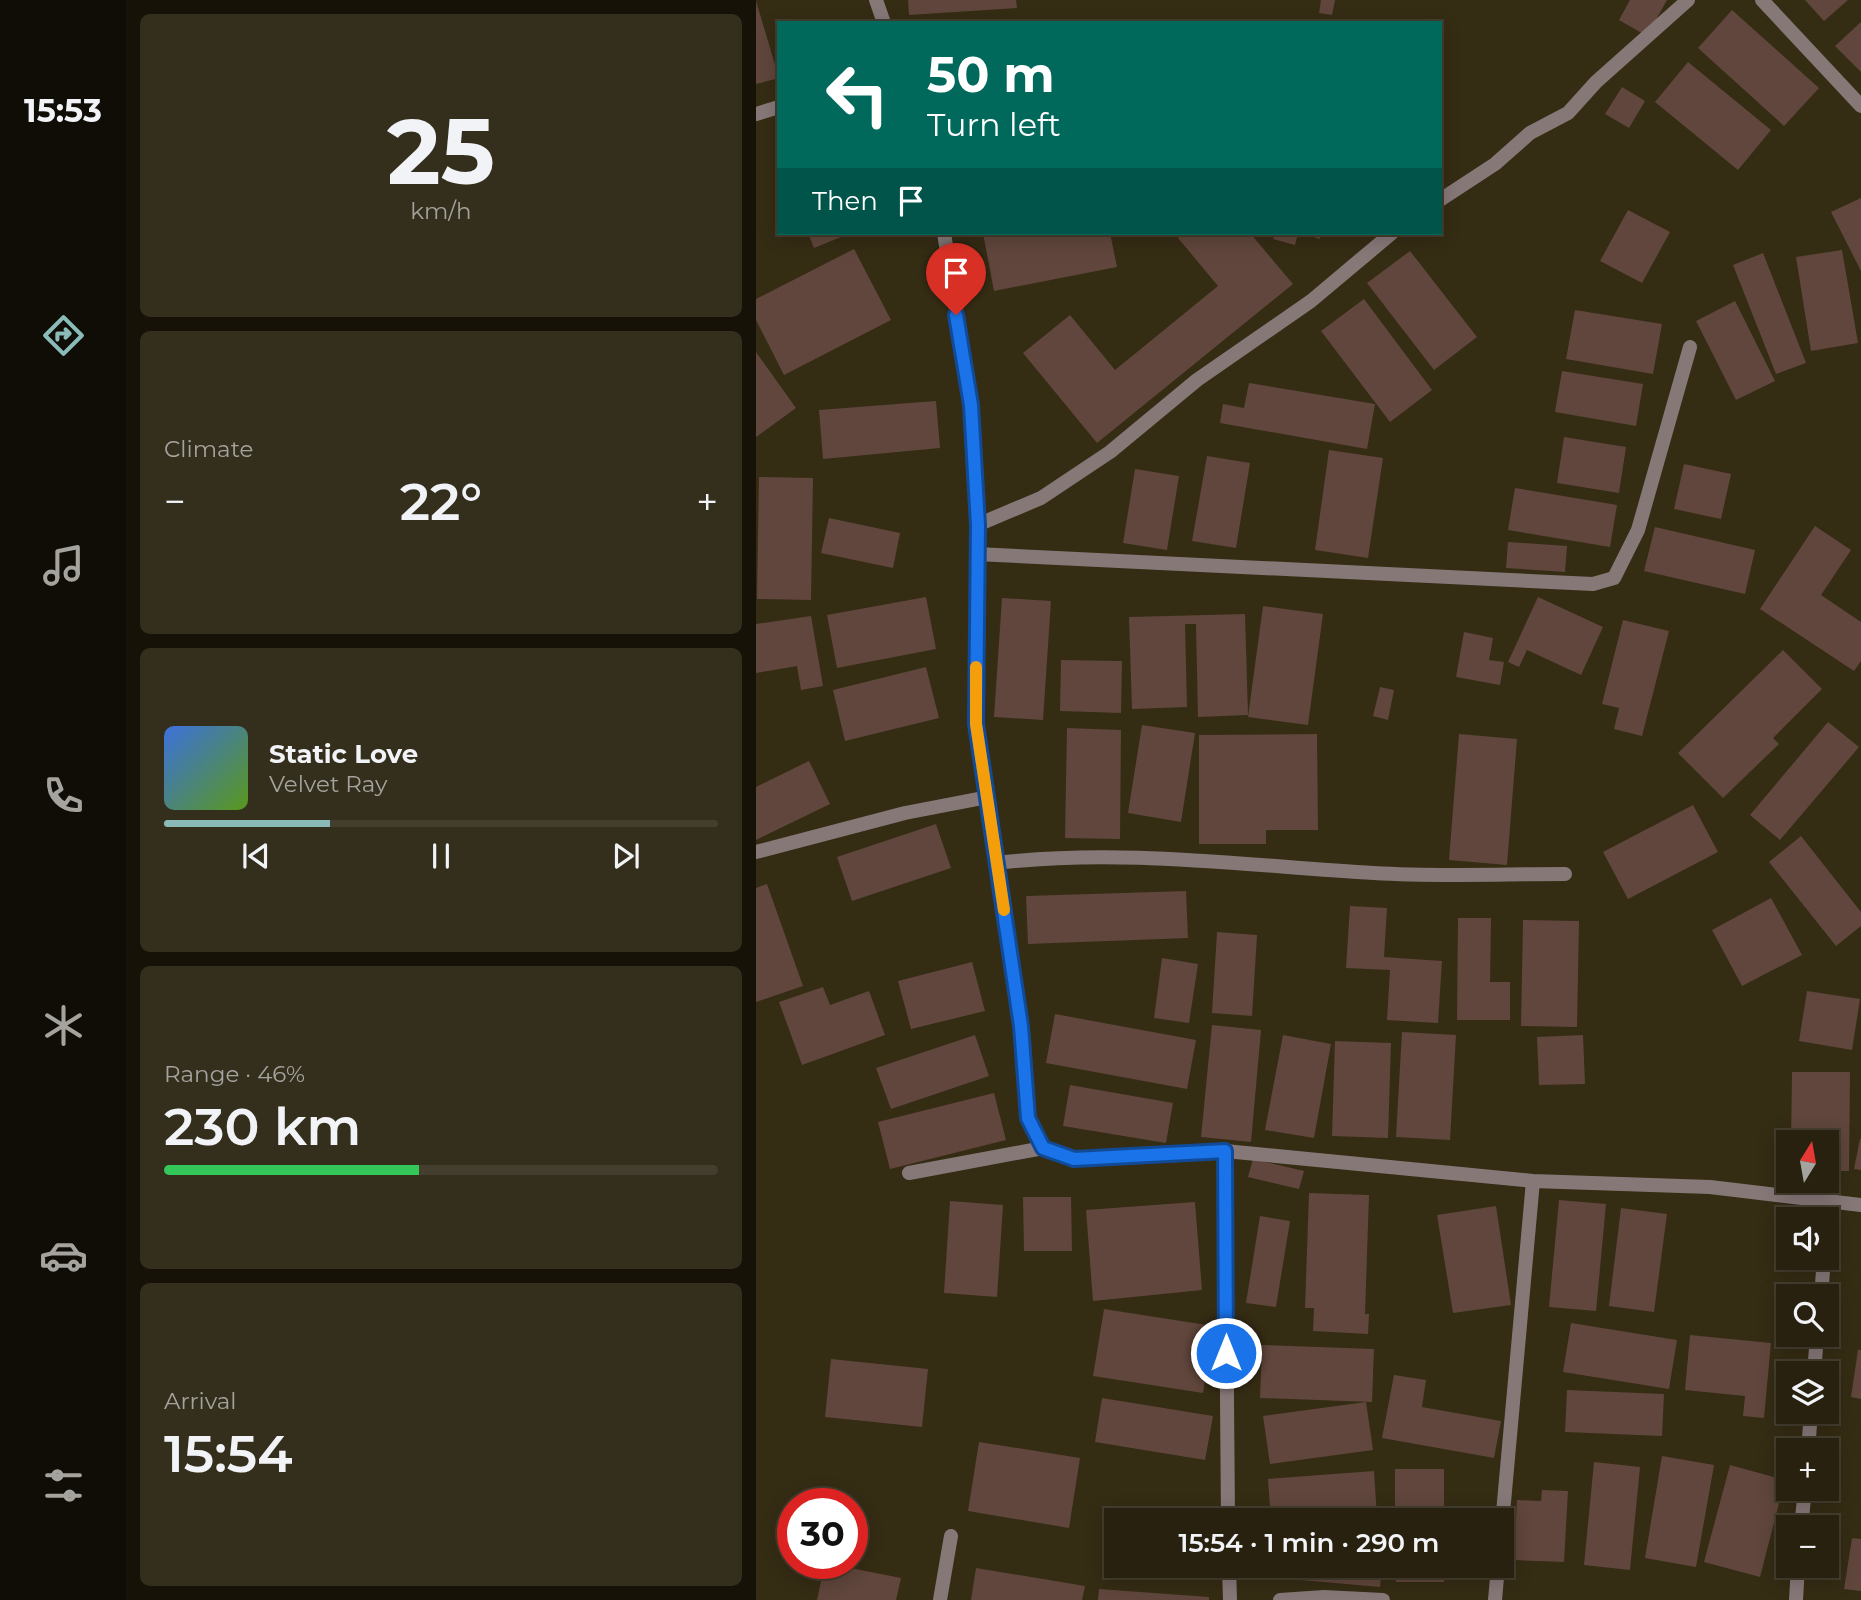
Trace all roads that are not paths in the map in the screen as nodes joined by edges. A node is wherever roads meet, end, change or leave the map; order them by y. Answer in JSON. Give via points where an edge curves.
{"nodes":[{"id":1,"x":876,"y":0,"type":"edge"},
{"id":2,"x":1688,"y":0,"type":"edge"},
{"id":3,"x":1762,"y":0,"type":"edge"},
{"id":4,"x":883,"y":21,"type":"edge"},
{"id":5,"x":1861,"y":106,"type":"edge"},
{"id":6,"x":777,"y":108,"type":"edge"},
{"id":7,"x":756,"y":114,"type":"edge"},
{"id":8,"x":1442,"y":199,"type":"edge"},
{"id":9,"x":944,"y":235,"type":"edge"},
{"id":10,"x":1390,"y":235,"type":"edge"},
{"id":11,"x":1690,"y":347,"type":"dead end"},
{"id":12,"x":978,"y":525,"type":"junction"},
{"id":13,"x":976,"y":554,"type":"junction"},
{"id":14,"x":988,"y":797,"type":"junction"},
{"id":15,"x":756,"y":852,"type":"edge"},
{"id":16,"x":998,"y":863,"type":"junction"},
{"id":17,"x":1565,"y":874,"type":"dead end"},
{"id":18,"x":1043,"y":1148,"type":"junction"},
{"id":19,"x":1225,"y":1151,"type":"junction"},
{"id":20,"x":909,"y":1172,"type":"dead end"},
{"id":21,"x":1533,"y":1181,"type":"junction"},
{"id":22,"x":1829,"y":1199,"type":"junction"},
{"id":23,"x":1861,"y":1205,"type":"edge"},
{"id":24,"x":1828,"y":1207,"type":"edge"},
{"id":25,"x":1228,"y":1508,"type":"edge"},
{"id":26,"x":1503,"y":1508,"type":"edge"},
{"id":27,"x":951,"y":1536,"type":"dead end"},
{"id":28,"x":1229,"y":1578,"type":"edge"},
{"id":29,"x":1497,"y":1578,"type":"edge"},
{"id":30,"x":1797,"y":1578,"type":"edge"},
{"id":31,"x":940,"y":1600,"type":"edge"},
{"id":32,"x":1230,"y":1600,"type":"edge"},
{"id":33,"x":1280,"y":1600,"type":"edge"},
{"id":34,"x":1383,"y":1600,"type":"edge"},
{"id":35,"x":1494,"y":1600,"type":"edge"},
{"id":36,"x":1796,"y":1600,"type":"edge"}],
"edges":[{"from":1,"to":4,"type":"street"},
{"from":2,"to":8,"type":"street","via":[[1568,113],[1530,133],[1495,164]]},
{"from":3,"to":5,"type":"street"},
{"from":6,"to":7,"type":"street"},
{"from":9,"to":12,"type":"street","via":[[971,405]]},
{"from":10,"to":12,"type":"street","via":[[1311,301],[1197,380],[1110,452],[1041,498]]},
{"from":11,"to":13,"type":"street","via":[[1637,530],[1614,578],[1593,584]]},
{"from":12,"to":13,"type":"street"},
{"from":13,"to":14,"type":"street","via":[[976,724]]},
{"from":14,"to":15,"type":"street","via":[[905,813]]},
{"from":14,"to":16,"type":"street"},
{"from":16,"to":17,"type":"street","via":[[1041,858],[1376,874]]},
{"from":16,"to":18,"type":"street","via":[[1021,1026],[1028,1118]]},
{"from":18,"to":19,"type":"street","via":[[1074,1159]]},
{"from":18,"to":20,"type":"street"},
{"from":19,"to":21,"type":"street"},
{"from":19,"to":25,"type":"street"},
{"from":21,"to":22,"type":"street","via":[[1710,1186]]},
{"from":21,"to":26,"type":"street"},
{"from":22,"to":23,"type":"street"},
{"from":22,"to":24,"type":"street"},
{"from":27,"to":31,"type":"street"},
{"from":28,"to":32,"type":"street"},
{"from":29,"to":35,"type":"street"},
{"from":30,"to":36,"type":"street"},
{"from":33,"to":34,"type":"street"}]}
